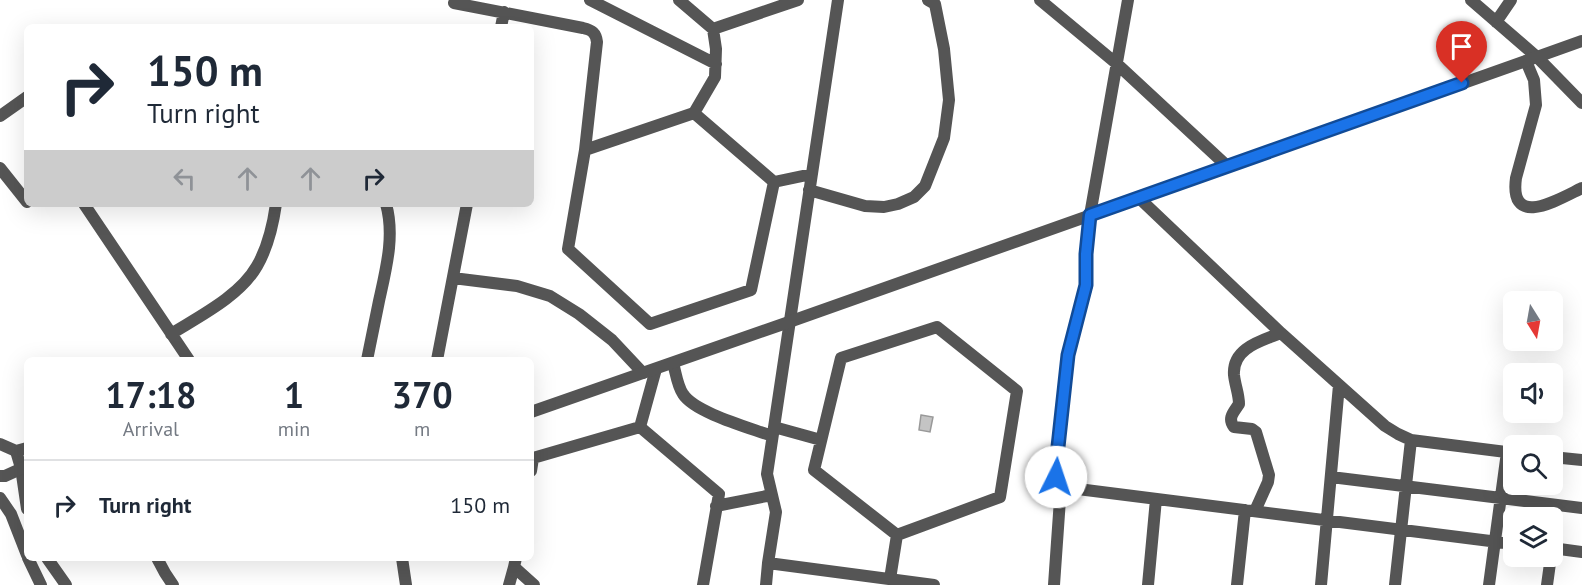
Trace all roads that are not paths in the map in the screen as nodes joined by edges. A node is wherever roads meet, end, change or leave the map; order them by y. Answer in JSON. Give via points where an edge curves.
{"nodes":[{"id":1,"x":590,"y":0,"type":"edge"},
{"id":2,"x":679,"y":0,"type":"edge"},
{"id":3,"x":798,"y":0,"type":"edge"},
{"id":4,"x":826,"y":0,"type":"edge"},
{"id":5,"x":928,"y":0,"type":"edge"},
{"id":6,"x":1040,"y":0,"type":"edge"},
{"id":7,"x":1128,"y":0,"type":"edge"},
{"id":8,"x":1471,"y":0,"type":"edge"},
{"id":9,"x":1511,"y":0,"type":"edge"},
{"id":10,"x":454,"y":3,"type":"dead end"},
{"id":11,"x":837,"y":5,"type":"edge"},
{"id":12,"x":504,"y":12,"type":"junction"},
{"id":13,"x":1496,"y":22,"type":"junction"},
{"id":14,"x":502,"y":24,"type":"edge"},
{"id":15,"x":713,"y":29,"type":"junction"},
{"id":16,"x":1582,"y":41,"type":"edge"},
{"id":17,"x":1532,"y":59,"type":"junction"},
{"id":18,"x":716,"y":64,"type":"junction"},
{"id":19,"x":1117,"y":64,"type":"junction"},
{"id":20,"x":24,"y":99,"type":"edge"},
{"id":21,"x":1582,"y":103,"type":"edge"},
{"id":22,"x":694,"y":113,"type":"junction"},
{"id":23,"x":0,"y":116,"type":"edge"},
{"id":24,"x":585,"y":150,"type":"junction"},
{"id":25,"x":1227,"y":166,"type":"junction"},
{"id":26,"x":0,"y":168,"type":"edge"},
{"id":27,"x":812,"y":174,"type":"junction"},
{"id":28,"x":774,"y":182,"type":"junction"},
{"id":29,"x":1582,"y":188,"type":"edge"},
{"id":30,"x":810,"y":190,"type":"junction"},
{"id":31,"x":24,"y":198,"type":"edge"},
{"id":32,"x":1139,"y":198,"type":"junction"},
{"id":33,"x":86,"y":207,"type":"edge"},
{"id":34,"x":275,"y":207,"type":"edge"},
{"id":35,"x":387,"y":207,"type":"edge"},
{"id":36,"x":466,"y":207,"type":"edge"},
{"id":37,"x":1090,"y":215,"type":"junction"},
{"id":38,"x":453,"y":278,"type":"junction"},
{"id":39,"x":789,"y":322,"type":"junction"},
{"id":40,"x":1281,"y":333,"type":"junction"},
{"id":41,"x":171,"y":334,"type":"junction"},
{"id":42,"x":187,"y":357,"type":"edge"},
{"id":43,"x":368,"y":357,"type":"edge"},
{"id":44,"x":438,"y":357,"type":"edge"},
{"id":45,"x":673,"y":363,"type":"junction"},
{"id":46,"x":656,"y":369,"type":"junction"},
{"id":47,"x":643,"y":373,"type":"junction"},
{"id":48,"x":1339,"y":385,"type":"junction"},
{"id":49,"x":534,"y":411,"type":"edge"},
{"id":50,"x":640,"y":427,"type":"junction"},
{"id":51,"x":773,"y":431,"type":"junction"},
{"id":52,"x":821,"y":440,"type":"junction"},
{"id":53,"x":1411,"y":440,"type":"junction"},
{"id":54,"x":0,"y":444,"type":"edge"},
{"id":55,"x":22,"y":450,"type":"edge"},
{"id":56,"x":1503,"y":452,"type":"edge"},
{"id":57,"x":534,"y":458,"type":"edge"},
{"id":58,"x":1563,"y":458,"type":"edge"},
{"id":59,"x":1582,"y":460,"type":"edge"},
{"id":60,"x":24,"y":467,"type":"edge"},
{"id":61,"x":0,"y":477,"type":"edge"},
{"id":62,"x":1331,"y":477,"type":"junction"},
{"id":63,"x":1061,"y":485,"type":"junction"},
{"id":64,"x":1405,"y":486,"type":"junction"},
{"id":65,"x":1503,"y":488,"type":"edge"},
{"id":66,"x":772,"y":495,"type":"junction"},
{"id":67,"x":0,"y":498,"type":"edge"},
{"id":68,"x":1501,"y":498,"type":"junction"},
{"id":69,"x":1156,"y":499,"type":"junction"},
{"id":70,"x":717,"y":506,"type":"junction"},
{"id":71,"x":1582,"y":508,"type":"edge"},
{"id":72,"x":1250,"y":511,"type":"junction"},
{"id":73,"x":1327,"y":520,"type":"junction"},
{"id":74,"x":1400,"y":529,"type":"junction"},
{"id":75,"x":897,"y":535,"type":"junction"},
{"id":76,"x":1496,"y":541,"type":"junction"},
{"id":77,"x":1503,"y":542,"type":"edge"},
{"id":78,"x":24,"y":546,"type":"edge"},
{"id":79,"x":1563,"y":549,"type":"edge"},
{"id":80,"x":1582,"y":552,"type":"edge"},
{"id":81,"x":30,"y":561,"type":"edge"},
{"id":82,"x":49,"y":561,"type":"edge"},
{"id":83,"x":159,"y":561,"type":"edge"},
{"id":84,"x":402,"y":561,"type":"edge"},
{"id":85,"x":515,"y":563,"type":"edge"},
{"id":86,"x":768,"y":563,"type":"junction"},
{"id":87,"x":1549,"y":567,"type":"edge"},
{"id":88,"x":890,"y":579,"type":"junction"},
{"id":89,"x":861,"y":580,"type":"edge"},
{"id":90,"x":41,"y":585,"type":"edge"},
{"id":91,"x":66,"y":585,"type":"edge"},
{"id":92,"x":173,"y":585,"type":"edge"},
{"id":93,"x":406,"y":585,"type":"edge"},
{"id":94,"x":509,"y":585,"type":"edge"},
{"id":95,"x":534,"y":585,"type":"edge"},
{"id":96,"x":703,"y":585,"type":"edge"},
{"id":97,"x":766,"y":585,"type":"edge"},
{"id":98,"x":934,"y":585,"type":"edge"},
{"id":99,"x":1054,"y":585,"type":"edge"},
{"id":100,"x":1148,"y":585,"type":"edge"},
{"id":101,"x":1237,"y":585,"type":"edge"},
{"id":102,"x":1321,"y":585,"type":"edge"},
{"id":103,"x":1395,"y":585,"type":"edge"},
{"id":104,"x":1489,"y":585,"type":"edge"},
{"id":105,"x":1547,"y":585,"type":"edge"}],
"edges":[{"from":1,"to":18,"type":"street"},
{"from":2,"to":15,"type":"street"},
{"from":3,"to":15,"type":"street"},
{"from":4,"to":11,"type":"street"},
{"from":5,"to":30,"type":"street","via":[[935,4],[949,100],[944,138],[925,186],[914,197],[884,207],[866,206]]},
{"from":6,"to":19,"type":"street"},
{"from":7,"to":19,"type":"street"},
{"from":8,"to":13,"type":"street"},
{"from":9,"to":13,"type":"street"},
{"from":10,"to":12,"type":"street"},
{"from":11,"to":27,"type":"street"},
{"from":12,"to":14,"type":"street"},
{"from":12,"to":24,"type":"street","via":[[589,29],[597,36]]},
{"from":13,"to":17,"type":"street"},
{"from":15,"to":18,"type":"street"},
{"from":16,"to":17,"type":"street"},
{"from":17,"to":21,"type":"street"},
{"from":17,"to":25,"type":"street"},
{"from":17,"to":29,"type":"street","via":[[1536,105],[1516,178],[1518,200],[1529,208],[1540,207]]},
{"from":18,"to":22,"type":"street","via":[[715,76]]},
{"from":19,"to":25,"type":"street"},
{"from":19,"to":37,"type":"street"},
{"from":20,"to":23,"type":"street"},
{"from":22,"to":24,"type":"street"},
{"from":22,"to":28,"type":"street"},
{"from":24,"to":28,"type":"street","via":[[568,249],[650,324],[751,290]]},
{"from":25,"to":32,"type":"street"},
{"from":26,"to":31,"type":"street"},
{"from":27,"to":28,"type":"street"},
{"from":27,"to":30,"type":"street"},
{"from":30,"to":39,"type":"street"},
{"from":32,"to":37,"type":"street"},
{"from":32,"to":40,"type":"street"},
{"from":33,"to":41,"type":"street"},
{"from":34,"to":41,"type":"street","via":[[257,267],[221,303]]},
{"from":35,"to":43,"type":"street","via":[[390,245]]},
{"from":36,"to":38,"type":"street"},
{"from":37,"to":39,"type":"street"},
{"from":37,"to":63,"type":"street","via":[[1086,285],[1068,355],[1057,456],[1056,477]]},
{"from":38,"to":44,"type":"street"},
{"from":38,"to":47,"type":"street","via":[[517,286],[550,296],[612,340]]},
{"from":39,"to":45,"type":"street"},
{"from":39,"to":51,"type":"street"},
{"from":40,"to":48,"type":"street"},
{"from":40,"to":72,"type":"street","via":[[1250,346],[1235,365],[1239,404],[1230,419],[1234,427],[1256,432],[1269,475]]},
{"from":41,"to":42,"type":"street"},
{"from":45,"to":46,"type":"street"},
{"from":45,"to":51,"type":"street","via":[[683,395],[693,404]]},
{"from":46,"to":47,"type":"street"},
{"from":46,"to":50,"type":"street"},
{"from":47,"to":49,"type":"street"},
{"from":48,"to":53,"type":"street","via":[[1385,426]]},
{"from":48,"to":62,"type":"street"},
{"from":50,"to":57,"type":"street"},
{"from":50,"to":70,"type":"street","via":[[719,494]]},
{"from":51,"to":52,"type":"street"},
{"from":51,"to":66,"type":"street","via":[[767,474]]},
{"from":52,"to":75,"type":"street","via":[[814,470]]},
{"from":52,"to":75,"type":"street","via":[[841,358],[937,327],[1017,391],[1000,497]]},
{"from":53,"to":56,"type":"street"},
{"from":53,"to":64,"type":"street"},
{"from":54,"to":55,"type":"street"},
{"from":55,"to":60,"type":"street"},
{"from":58,"to":59,"type":"street"},
{"from":60,"to":61,"type":"street"},
{"from":62,"to":64,"type":"street"},
{"from":62,"to":73,"type":"street"},
{"from":63,"to":69,"type":"street"},
{"from":63,"to":99,"type":"street"},
{"from":64,"to":68,"type":"street"},
{"from":64,"to":74,"type":"street"},
{"from":65,"to":68,"type":"street"},
{"from":66,"to":70,"type":"street"},
{"from":66,"to":86,"type":"street","via":[[776,512]]},
{"from":67,"to":78,"type":"street"},
{"from":68,"to":71,"type":"street"},
{"from":68,"to":76,"type":"street"},
{"from":69,"to":72,"type":"street"},
{"from":69,"to":100,"type":"street"},
{"from":70,"to":96,"type":"street"},
{"from":72,"to":73,"type":"street"},
{"from":72,"to":101,"type":"street"},
{"from":73,"to":74,"type":"street"},
{"from":73,"to":102,"type":"street"},
{"from":74,"to":76,"type":"street"},
{"from":74,"to":103,"type":"street"},
{"from":75,"to":88,"type":"street"},
{"from":76,"to":77,"type":"street"},
{"from":76,"to":104,"type":"street"},
{"from":79,"to":80,"type":"street"},
{"from":81,"to":90,"type":"street"},
{"from":82,"to":91,"type":"street"},
{"from":83,"to":92,"type":"street"},
{"from":84,"to":93,"type":"street"},
{"from":85,"to":94,"type":"street"},
{"from":85,"to":95,"type":"street"},
{"from":86,"to":89,"type":"street"},
{"from":86,"to":97,"type":"street"},
{"from":87,"to":105,"type":"street"},
{"from":88,"to":89,"type":"street"},
{"from":88,"to":98,"type":"street"}]}
